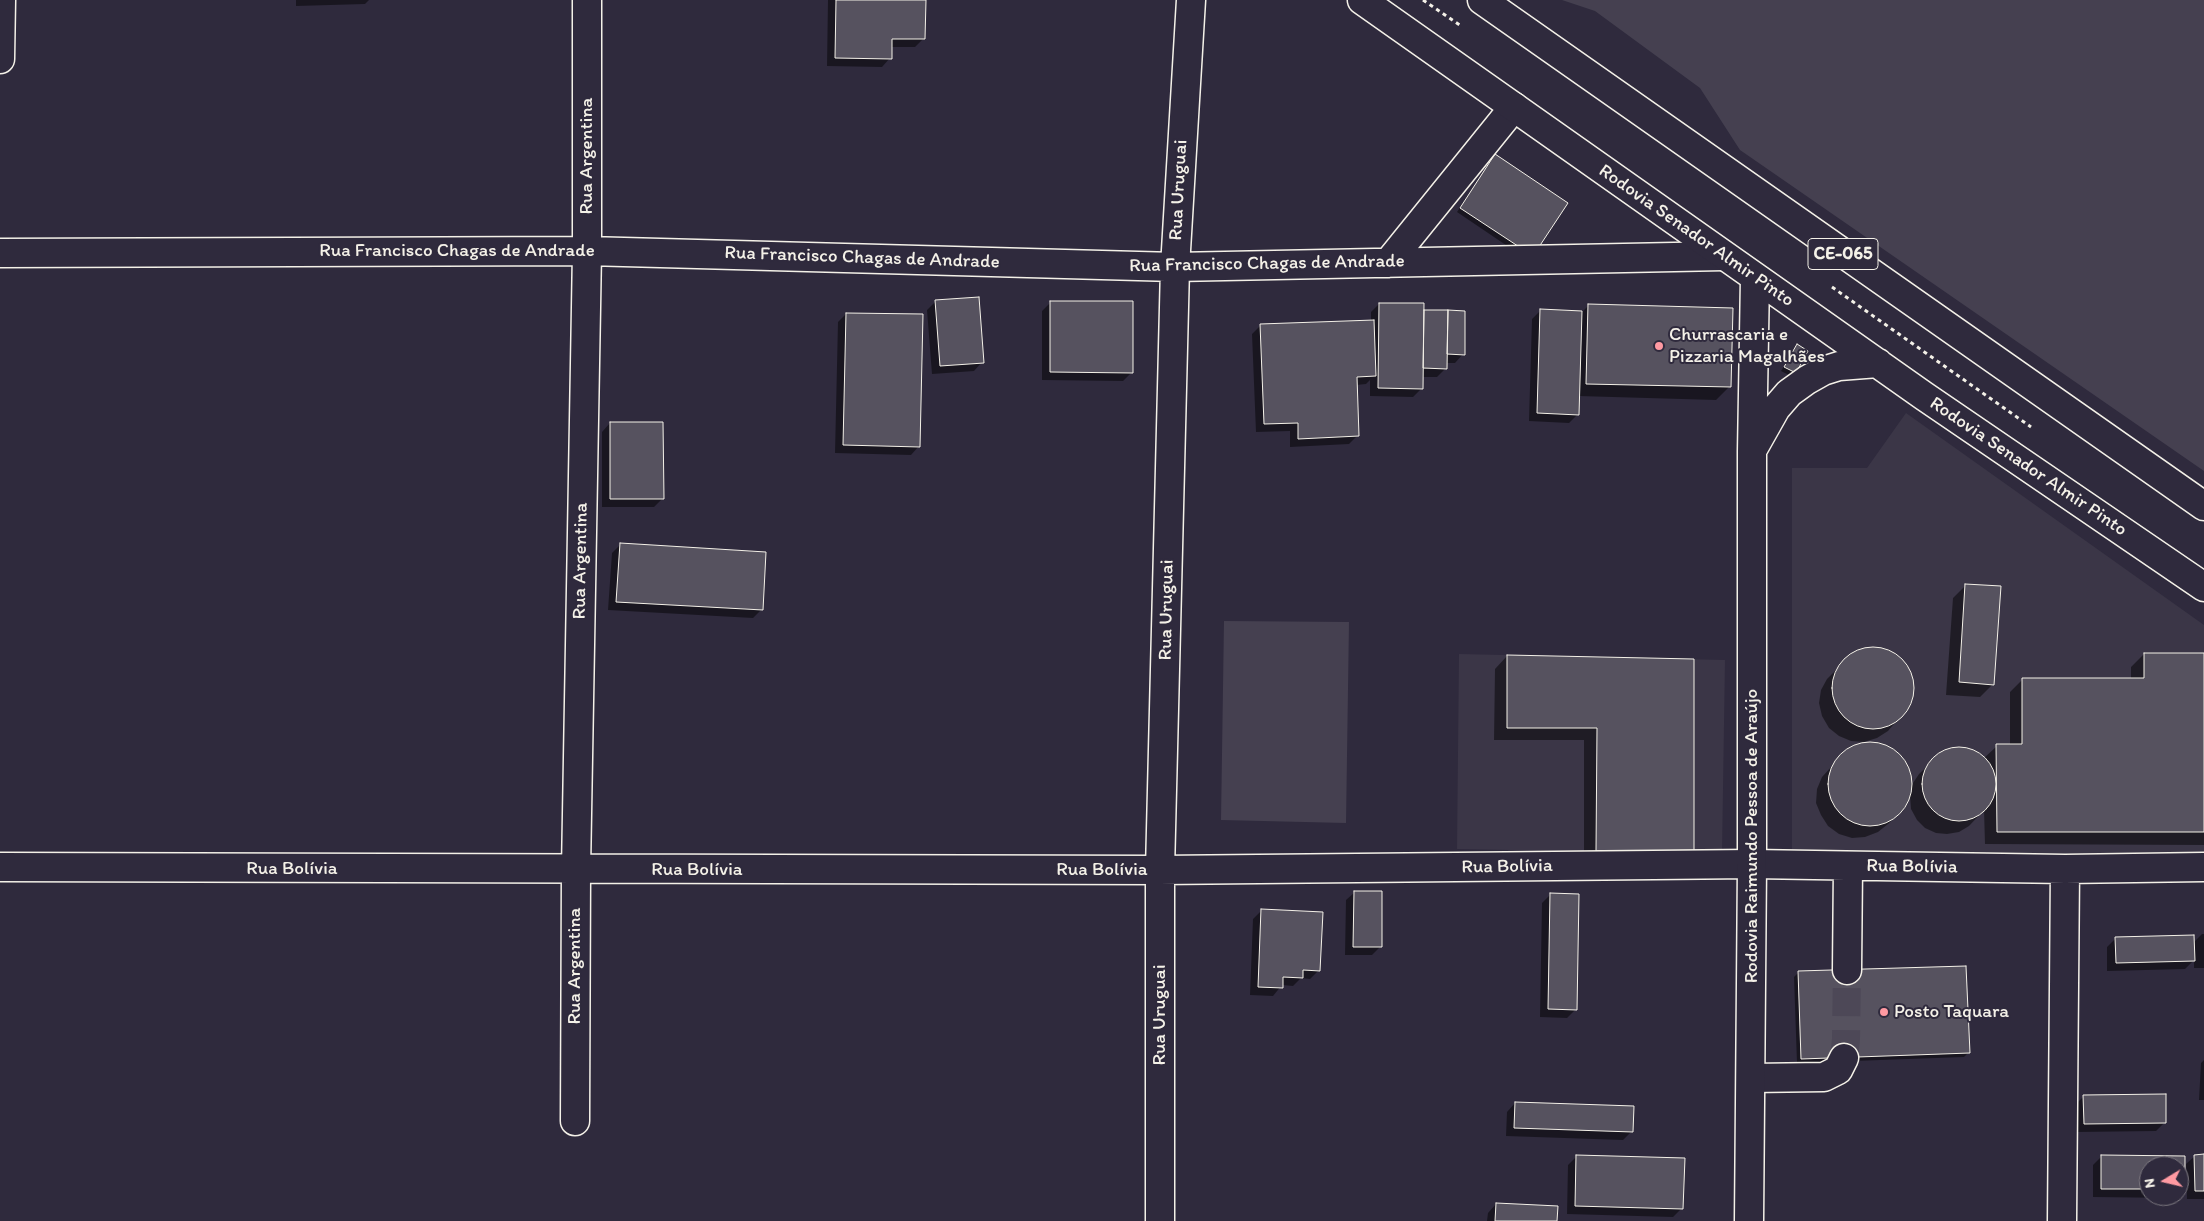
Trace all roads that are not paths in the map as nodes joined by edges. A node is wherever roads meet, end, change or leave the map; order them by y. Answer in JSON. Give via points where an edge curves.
{"nodes":[{"id":1,"x":1,"y":0,"type":"edge"},
{"id":2,"x":587,"y":0,"type":"edge"},
{"id":3,"x":1191,"y":0,"type":"edge"},
{"id":4,"x":1362,"y":0,"type":"edge"},
{"id":5,"x":1482,"y":0,"type":"edge"},
{"id":6,"x":0,"y":59,"type":"edge"},
{"id":7,"x":1514,"y":107,"type":"junction"},
{"id":8,"x":587,"y":250,"type":"junction"},
{"id":9,"x":0,"y":252,"type":"edge"},
{"id":10,"x":1724,"y":256,"type":"junction"},
{"id":11,"x":1388,"y":263,"type":"junction"},
{"id":12,"x":1175,"y":268,"type":"junction"},
{"id":13,"x":1755,"y":278,"type":"junction"},
{"id":14,"x":1878,"y":363,"type":"junction"},
{"id":15,"x":1752,"y":451,"type":"junction"},
{"id":16,"x":2204,"y":506,"type":"edge"},
{"id":17,"x":2204,"y":587,"type":"edge"},
{"id":18,"x":1752,"y":864,"type":"junction"},
{"id":19,"x":1848,"y":866,"type":"junction"},
{"id":20,"x":0,"y":867,"type":"edge"},
{"id":21,"x":2204,"y":867,"type":"edge"},
{"id":22,"x":2064,"y":869,"type":"junction"},
{"id":23,"x":576,"y":870,"type":"junction"},
{"id":24,"x":1160,"y":870,"type":"junction"},
{"id":25,"x":1847,"y":970,"type":"tunnel mouth"},
{"id":26,"x":1844,"y":1058,"type":"tunnel mouth"},
{"id":27,"x":1751,"y":1078,"type":"junction"},
{"id":28,"x":575,"y":1121,"type":"dead end"},
{"id":29,"x":1160,"y":1221,"type":"edge"},
{"id":30,"x":1749,"y":1221,"type":"edge"},
{"id":31,"x":2062,"y":1221,"type":"edge"}],
"edges":[{"from":1,"to":6,"type":"street"},
{"from":2,"to":8,"type":"street","name":"Rua Argentina"},
{"from":3,"to":12,"type":"street","name":"Rua Uruguai"},
{"from":4,"to":7,"type":"street","name":"Rodovia Senador Almir Pinto"},
{"from":5,"to":16,"type":"street","number":"CE-065"},
{"from":7,"to":10,"type":"street","name":"Rodovia Senador Almir Pinto"},
{"from":7,"to":11,"type":"street"},
{"from":8,"to":9,"type":"street","name":"Rua Francisco Chagas de Andrade"},
{"from":8,"to":12,"type":"street","name":"Rua Francisco Chagas de Andrade"},
{"from":8,"to":23,"type":"street","name":"Rua Argentina"},
{"from":10,"to":11,"type":"street","name":"Rua Francisco Chagas de Andrade"},
{"from":10,"to":13,"type":"street","name":"Rodovia Senador Almir Pinto"},
{"from":11,"to":12,"type":"street","name":"Rua Francisco Chagas de Andrade"},
{"from":12,"to":24,"type":"street","name":"Rua Uruguai"},
{"from":13,"to":14,"type":"street","name":"Rodovia Senador Almir Pinto"},
{"from":13,"to":15,"type":"street","name":"Rodovia Raimundo Pessoa de Araújo"},
{"from":14,"to":15,"type":"street","name":"Rodovia Raimundo Pessoa de Araújo","via":[[1839,366],[1807,380],[1776,408]]},
{"from":14,"to":17,"type":"street","name":"Rodovia Senador Almir Pinto"},
{"from":15,"to":18,"type":"street","name":"Rodovia Raimundo Pessoa de Araújo"},
{"from":18,"to":19,"type":"street","name":"Rua Bolívia"},
{"from":18,"to":24,"type":"street","name":"Rua Bolívia"},
{"from":18,"to":27,"type":"street","name":"Rodovia Raimundo Pessoa de Araújo"},
{"from":19,"to":22,"type":"street","name":"Rua Bolívia"},
{"from":19,"to":25,"type":"street"},
{"from":20,"to":23,"type":"street","name":"Rua Bolívia"},
{"from":21,"to":22,"type":"street","name":"Rua Bolívia"},
{"from":22,"to":31,"type":"street"},
{"from":23,"to":24,"type":"street","name":"Rua Bolívia"},
{"from":23,"to":28,"type":"street","name":"Rua Argentina"},
{"from":24,"to":29,"type":"street","name":"Rua Uruguai"},
{"from":26,"to":27,"type":"street","via":[[1838,1070],[1824,1077]]},
{"from":27,"to":30,"type":"street","name":"Rodovia Raimundo Pessoa de Araújo"}]}
